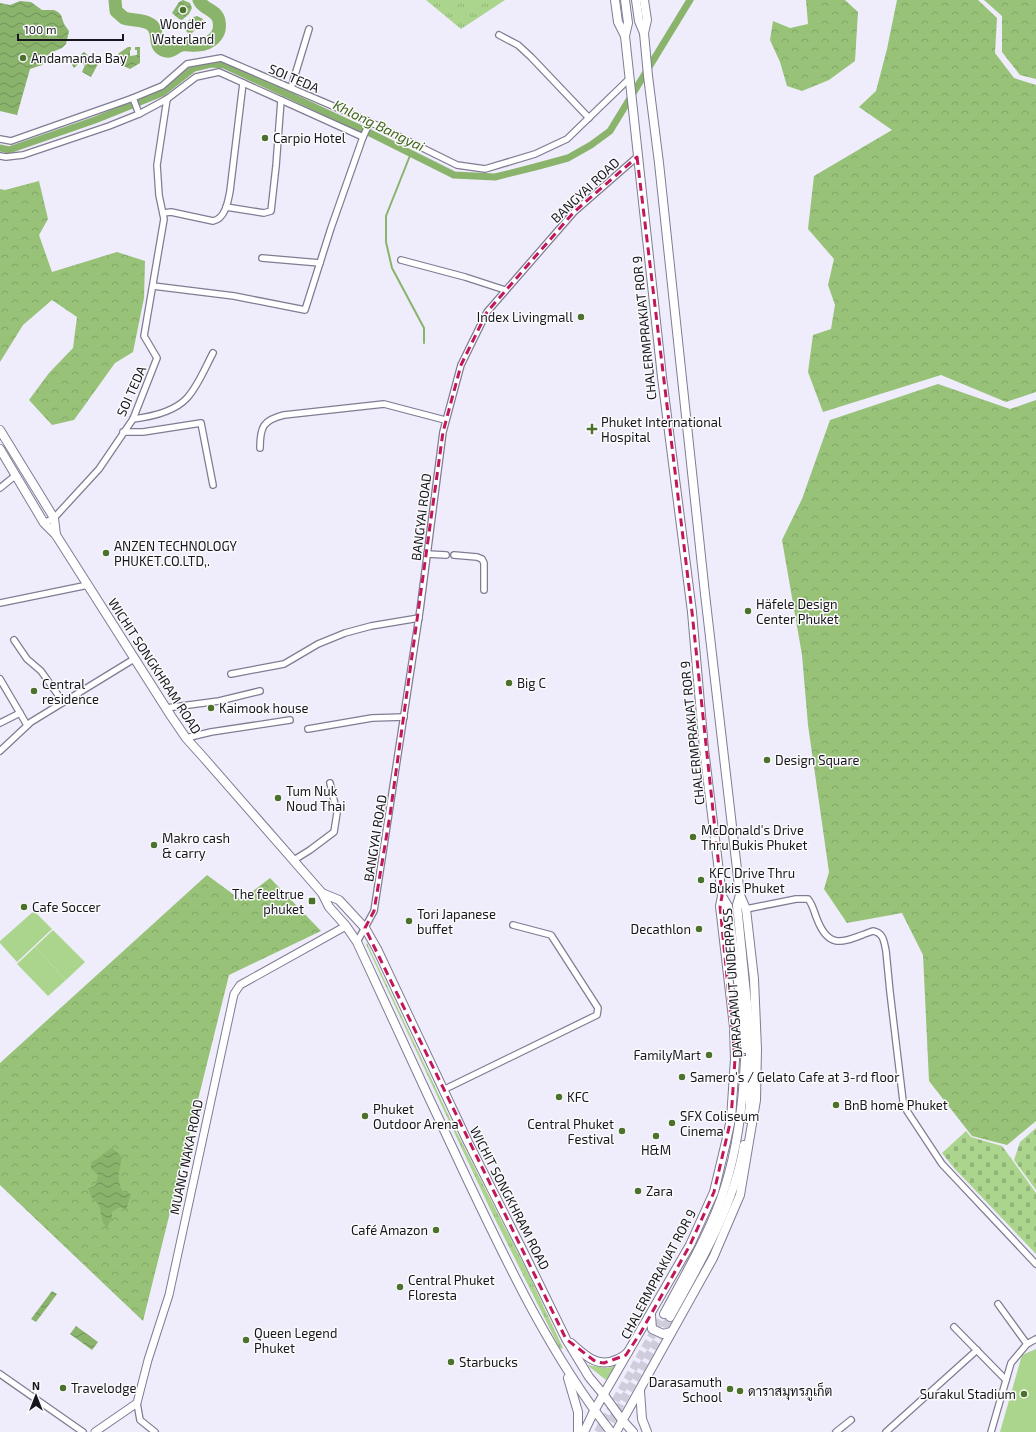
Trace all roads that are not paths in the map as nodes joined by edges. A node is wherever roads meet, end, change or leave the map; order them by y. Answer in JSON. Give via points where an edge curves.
{"nodes":[{"id":1,"x":615,"y":0,"type":"edge"},
{"id":2,"x":625,"y":0,"type":"edge"},
{"id":3,"x":636,"y":0,"type":"edge"},
{"id":4,"x":644,"y":0,"type":"edge"},
{"id":5,"x":309,"y":29,"type":"dead end"},
{"id":6,"x":644,"y":33,"type":"junction"},
{"id":7,"x":500,"y":35,"type":"dead end"},
{"id":8,"x":625,"y":36,"type":"junction"},
{"id":9,"x":629,"y":79,"type":"junction"},
{"id":10,"x":243,"y":83,"type":"junction"},
{"id":11,"x":290,"y":88,"type":"junction"},
{"id":12,"x":134,"y":98,"type":"junction"},
{"id":13,"x":167,"y":99,"type":"junction"},
{"id":14,"x":281,"y":100,"type":"junction"},
{"id":15,"x":139,"y":114,"type":"junction"},
{"id":16,"x":589,"y":118,"type":"junction"},
{"id":17,"x":370,"y":122,"type":"junction"},
{"id":18,"x":363,"y":137,"type":"junction"},
{"id":19,"x":0,"y":139,"type":"edge"},
{"id":20,"x":0,"y":156,"type":"edge"},
{"id":21,"x":637,"y":157,"type":"junction"},
{"id":22,"x":226,"y":207,"type":"junction"},
{"id":23,"x":163,"y":213,"type":"junction"},
{"id":24,"x":262,"y":258,"type":"dead end"},
{"id":25,"x":401,"y":260,"type":"dead end"},
{"id":26,"x":320,"y":263,"type":"junction"},
{"id":27,"x":153,"y":286,"type":"junction"},
{"id":28,"x":505,"y":290,"type":"junction"},
{"id":29,"x":213,"y":353,"type":"dead end"},
{"id":30,"x":133,"y":419,"type":"junction"},
{"id":31,"x":445,"y":420,"type":"junction"},
{"id":32,"x":0,"y":430,"type":"edge"},
{"id":33,"x":123,"y":432,"type":"junction"},
{"id":34,"x":260,"y":448,"type":"dead end"},
{"id":35,"x":0,"y":449,"type":"edge"},
{"id":36,"x":16,"y":475,"type":"junction"},
{"id":37,"x":213,"y":485,"type":"dead end"},
{"id":38,"x":0,"y":488,"type":"edge"},
{"id":39,"x":54,"y":518,"type":"junction"},
{"id":40,"x":44,"y":523,"type":"junction"},
{"id":41,"x":56,"y":535,"type":"junction"},
{"id":42,"x":427,"y":554,"type":"junction"},
{"id":43,"x":446,"y":555,"type":"dead end"},
{"id":44,"x":454,"y":555,"type":"dead end"},
{"id":45,"x":88,"y":585,"type":"junction"},
{"id":46,"x":484,"y":590,"type":"dead end"},
{"id":47,"x":0,"y":603,"type":"edge"},
{"id":48,"x":419,"y":618,"type":"junction"},
{"id":49,"x":14,"y":640,"type":"dead end"},
{"id":50,"x":134,"y":659,"type":"junction"},
{"id":51,"x":231,"y":674,"type":"dead end"},
{"id":52,"x":0,"y":679,"type":"edge"},
{"id":53,"x":260,"y":691,"type":"dead end"},
{"id":54,"x":63,"y":702,"type":"junction"},
{"id":55,"x":166,"y":708,"type":"junction"},
{"id":56,"x":20,"y":713,"type":"junction"},
{"id":57,"x":404,"y":717,"type":"junction"},
{"id":58,"x":290,"y":720,"type":"dead end"},
{"id":59,"x":0,"y":723,"type":"edge"},
{"id":60,"x":27,"y":725,"type":"junction"},
{"id":61,"x":308,"y":729,"type":"dead end"},
{"id":62,"x":186,"y":738,"type":"junction"},
{"id":63,"x":0,"y":750,"type":"edge"},
{"id":64,"x":330,"y":783,"type":"dead end"},
{"id":65,"x":294,"y":860,"type":"junction"},
{"id":66,"x":322,"y":893,"type":"junction"},
{"id":67,"x":740,"y":895,"type":"junction"},
{"id":68,"x":722,"y":896,"type":"junction"},
{"id":69,"x":746,"y":909,"type":"junction"},
{"id":70,"x":513,"y":925,"type":"dead end"},
{"id":71,"x":346,"y":926,"type":"junction"},
{"id":72,"x":365,"y":928,"type":"junction"},
{"id":73,"x":357,"y":942,"type":"junction"},
{"id":74,"x":443,"y":1090,"type":"junction"},
{"id":75,"x":1036,"y":1264,"type":"edge"},
{"id":76,"x":998,"y":1304,"type":"dead end"},
{"id":77,"x":651,"y":1314,"type":"junction"},
{"id":78,"x":954,"y":1327,"type":"dead end"},
{"id":79,"x":641,"y":1332,"type":"junction"},
{"id":80,"x":671,"y":1332,"type":"junction"},
{"id":81,"x":566,"y":1339,"type":"junction"},
{"id":82,"x":1036,"y":1339,"type":"edge"},
{"id":83,"x":1027,"y":1344,"type":"junction"},
{"id":84,"x":976,"y":1350,"type":"junction"},
{"id":85,"x":575,"y":1354,"type":"junction"},
{"id":86,"x":563,"y":1364,"type":"junction"},
{"id":87,"x":0,"y":1374,"type":"edge"},
{"id":88,"x":1006,"y":1380,"type":"junction"},
{"id":89,"x":640,"y":1391,"type":"junction"},
{"id":90,"x":604,"y":1395,"type":"junction"},
{"id":91,"x":137,"y":1403,"type":"junction"},
{"id":92,"x":594,"y":1411,"type":"junction"},
{"id":93,"x":622,"y":1420,"type":"junction"},
{"id":94,"x":851,"y":1420,"type":"dead end"},
{"id":95,"x":83,"y":1432,"type":"edge"},
{"id":96,"x":95,"y":1432,"type":"edge"},
{"id":97,"x":155,"y":1432,"type":"edge"},
{"id":98,"x":578,"y":1432,"type":"edge"},
{"id":99,"x":584,"y":1432,"type":"edge"},
{"id":100,"x":611,"y":1432,"type":"edge"},
{"id":101,"x":616,"y":1432,"type":"edge"},
{"id":102,"x":633,"y":1432,"type":"edge"},
{"id":103,"x":647,"y":1432,"type":"edge"},
{"id":104,"x":836,"y":1432,"type":"edge"},
{"id":105,"x":886,"y":1432,"type":"edge"},
{"id":106,"x":991,"y":1432,"type":"edge"}],
"edges":[{"from":1,"to":8,"type":"main road","name":"CHALERMPRAKIAT ROR 9","via":[[618,22]]},
{"from":2,"to":8,"type":"main road","via":[[628,23]]},
{"from":3,"to":6,"type":"main road","via":[[639,21]]},
{"from":4,"to":6,"type":"main road","via":[[647,20]]},
{"from":5,"to":11,"type":"street"},
{"from":6,"to":67,"type":"main road"},
{"from":7,"to":16,"type":"street","via":[[518,45],[531,57]]},
{"from":8,"to":9,"type":"main road","name":"CHALERMPRAKIAT ROR 9"},
{"from":9,"to":16,"type":"street","name":"SOI TEDA"},
{"from":9,"to":21,"type":"main road","name":"CHALERMPRAKIAT ROR 9"},
{"from":10,"to":13,"type":"street","via":[[219,72],[196,77]]},
{"from":10,"to":14,"type":"street"},
{"from":10,"to":22,"type":"street","via":[[231,186]]},
{"from":11,"to":12,"type":"street","name":"SOI TEDA","via":[[221,58],[187,64],[162,86]]},
{"from":11,"to":17,"type":"street","name":"SOI TEDA"},
{"from":12,"to":15,"type":"street"},
{"from":12,"to":19,"type":"street","name":"SOI TEDA","via":[[11,141]]},
{"from":13,"to":15,"type":"street"},
{"from":13,"to":23,"type":"street","name":"SOI TEDA","via":[[157,165]]},
{"from":14,"to":18,"type":"street"},
{"from":14,"to":22,"type":"street","via":[[271,211],[264,213]]},
{"from":15,"to":20,"type":"street","via":[[23,155]]},
{"from":16,"to":17,"type":"street","name":"SOI TEDA","via":[[567,139],[535,154],[485,169],[457,165]]},
{"from":17,"to":18,"type":"street"},
{"from":18,"to":26,"type":"street"},
{"from":21,"to":28,"type":"street","name":"BANGYAI ROAD","via":[[574,212]]},
{"from":21,"to":68,"type":"main road","name":"CHALERMPRAKIAT ROR 9","via":[[692,612],[704,749]]},
{"from":22,"to":23,"type":"street","via":[[221,217],[215,220],[171,212]]},
{"from":23,"to":27,"type":"street","name":"SOI TEDA"},
{"from":24,"to":26,"type":"street"},
{"from":25,"to":28,"type":"street","via":[[465,276]]},
{"from":26,"to":27,"type":"street","via":[[305,310],[234,296]]},
{"from":27,"to":30,"type":"street","name":"SOI TEDA","via":[[144,336],[157,358]]},
{"from":28,"to":31,"type":"street","name":"BANGYAI ROAD","via":[[487,312],[461,365]]},
{"from":29,"to":30,"type":"street","via":[[193,390],[182,403],[164,412]]},
{"from":30,"to":33,"type":"street","name":"SOI TEDA"},
{"from":31,"to":34,"type":"street","via":[[384,404],[284,415],[265,424],[260,437]]},
{"from":31,"to":42,"type":"street","name":"BANGYAI ROAD"},
{"from":32,"to":39,"type":"main road","name":"WICHIT SONGKHRAM ROAD"},
{"from":33,"to":37,"type":"street","via":[[143,432],[201,423]]},
{"from":33,"to":39,"type":"street","name":"SOI TEDA","via":[[99,469]]},
{"from":35,"to":36,"type":"main road","name":"WICHIT SONGKHRAM ROAD"},
{"from":36,"to":38,"type":"street"},
{"from":36,"to":40,"type":"main road","name":"WICHIT SONGKHRAM ROAD"},
{"from":39,"to":40,"type":"street","name":"SOI TEDA"},
{"from":39,"to":41,"type":"main road","name":"WICHIT SONGKHRAM ROAD"},
{"from":40,"to":41,"type":"main road","name":"WICHIT SONGKHRAM ROAD"},
{"from":41,"to":45,"type":"main road","name":"WICHIT SONGKHRAM ROAD"},
{"from":42,"to":43,"type":"street"},
{"from":42,"to":48,"type":"street","name":"BANGYAI ROAD"},
{"from":44,"to":46,"type":"street","via":[[482,559]]},
{"from":45,"to":47,"type":"street"},
{"from":45,"to":50,"type":"main road","name":"WICHIT SONGKHRAM ROAD"},
{"from":48,"to":51,"type":"street","via":[[345,633],[318,644],[284,664]]},
{"from":48,"to":57,"type":"street","name":"BANGYAI ROAD"},
{"from":49,"to":54,"type":"street"},
{"from":50,"to":54,"type":"street"},
{"from":50,"to":55,"type":"main road","name":"WICHIT SONGKHRAM ROAD"},
{"from":52,"to":56,"type":"street"},
{"from":53,"to":55,"type":"street","via":[[219,701]]},
{"from":54,"to":60,"type":"street"},
{"from":55,"to":62,"type":"main road","name":"WICHIT SONGKHRAM ROAD"},
{"from":56,"to":59,"type":"street"},
{"from":56,"to":60,"type":"street"},
{"from":57,"to":61,"type":"street","via":[[372,718]]},
{"from":57,"to":72,"type":"street","name":"BANGYAI ROAD","via":[[374,911]]},
{"from":58,"to":62,"type":"street"},
{"from":60,"to":63,"type":"street"},
{"from":62,"to":65,"type":"main road","name":"WICHIT SONGKHRAM ROAD"},
{"from":64,"to":65,"type":"street","via":[[337,813],[334,832]]},
{"from":65,"to":66,"type":"main road","name":"WICHIT SONGKHRAM ROAD"},
{"from":66,"to":71,"type":"main road","name":"WICHIT SONGKHRAM ROAD","via":[[329,907]]},
{"from":66,"to":72,"type":"main road","name":"WICHIT SONGKHRAM ROAD","via":[[339,900]]},
{"from":67,"to":68,"type":"main road","name":"DARASAMUT UNDERPASS","via":[[737,905],[750,1033],[750,1105],[743,1148],[733,1190],[710,1243],[667,1315],[726,1187],[739,1128],[745,1051],[728,906]]},
{"from":67,"to":69,"type":"main road"},
{"from":68,"to":77,"type":"main road","name":"CHALERMPRAKIAT ROR 9","via":[[720,906],[734,1027],[735,1059],[731,1119],[714,1192],[690,1245]]},
{"from":69,"to":75,"type":"street","via":[[808,899],[819,925],[828,938],[843,942],[872,931],[881,934],[886,952],[903,1101],[907,1111],[942,1164]]},
{"from":69,"to":80,"type":"main road","via":[[755,986],[757,1049],[756,1100],[749,1145],[740,1195],[713,1258]]},
{"from":70,"to":74,"type":"street","via":[[551,935],[598,1008],[597,1015]]},
{"from":71,"to":73,"type":"main road","name":"WICHIT SONGKHRAM ROAD"},
{"from":71,"to":91,"type":"street","name":"MUANG NAKA ROAD","via":[[240,985],[234,994],[169,1295]]},
{"from":72,"to":73,"type":"street","name":"BANGYAI ROAD"},
{"from":72,"to":74,"type":"main road","name":"WICHIT SONGKHRAM ROAD"},
{"from":73,"to":86,"type":"main road","name":"WICHIT SONGKHRAM ROAD","via":[[506,1261]]},
{"from":74,"to":81,"type":"main road","name":"WICHIT SONGKHRAM ROAD"},
{"from":76,"to":83,"type":"street"},
{"from":77,"to":79,"type":"main road","name":"CHALERMPRAKIAT ROR 9"},
{"from":77,"to":80,"type":"main road","via":[[652,1329],[663,1334]]},
{"from":78,"to":84,"type":"street"},
{"from":79,"to":81,"type":"main road","via":[[626,1355],[604,1363],[596,1362],[583,1354]]},
{"from":79,"to":90,"type":"main road","name":"CHALERMPRAKIAT ROR 9"},
{"from":80,"to":89,"type":"main road"},
{"from":81,"to":85,"type":"main road","name":"WICHIT SONGKHRAM ROAD"},
{"from":82,"to":83,"type":"street"},
{"from":83,"to":88,"type":"street","via":[[1010,1363]]},
{"from":84,"to":88,"type":"street"},
{"from":84,"to":105,"type":"street"},
{"from":85,"to":86,"type":"main road"},
{"from":85,"to":90,"type":"main road","name":"WICHIT SONGKHRAM ROAD","via":[[589,1378]]},
{"from":86,"to":92,"type":"main road","name":"WICHIT SONGKHRAM ROAD"},
{"from":86,"to":98,"type":"main road","via":[[578,1412]]},
{"from":87,"to":95,"type":"street"},
{"from":88,"to":106,"type":"street"},
{"from":89,"to":93,"type":"main road"},
{"from":89,"to":103,"type":"main road","via":[[642,1419]]},
{"from":90,"to":92,"type":"main road","name":"CHALERMPRAKIAT ROR 9"},
{"from":90,"to":93,"type":"main road","name":"WICHIT SONGKHRAM ROAD"},
{"from":91,"to":96,"type":"street"},
{"from":91,"to":97,"type":"street","via":[[140,1420]]},
{"from":92,"to":99,"type":"main road","name":"CHALERMPRAKIAT ROR 9"},
{"from":92,"to":100,"type":"main road","name":"WICHIT SONGKHRAM ROAD"},
{"from":93,"to":101,"type":"main road"},
{"from":93,"to":102,"type":"main road","name":"WICHIT SONGKHRAM ROAD"},
{"from":94,"to":104,"type":"street"}]}
